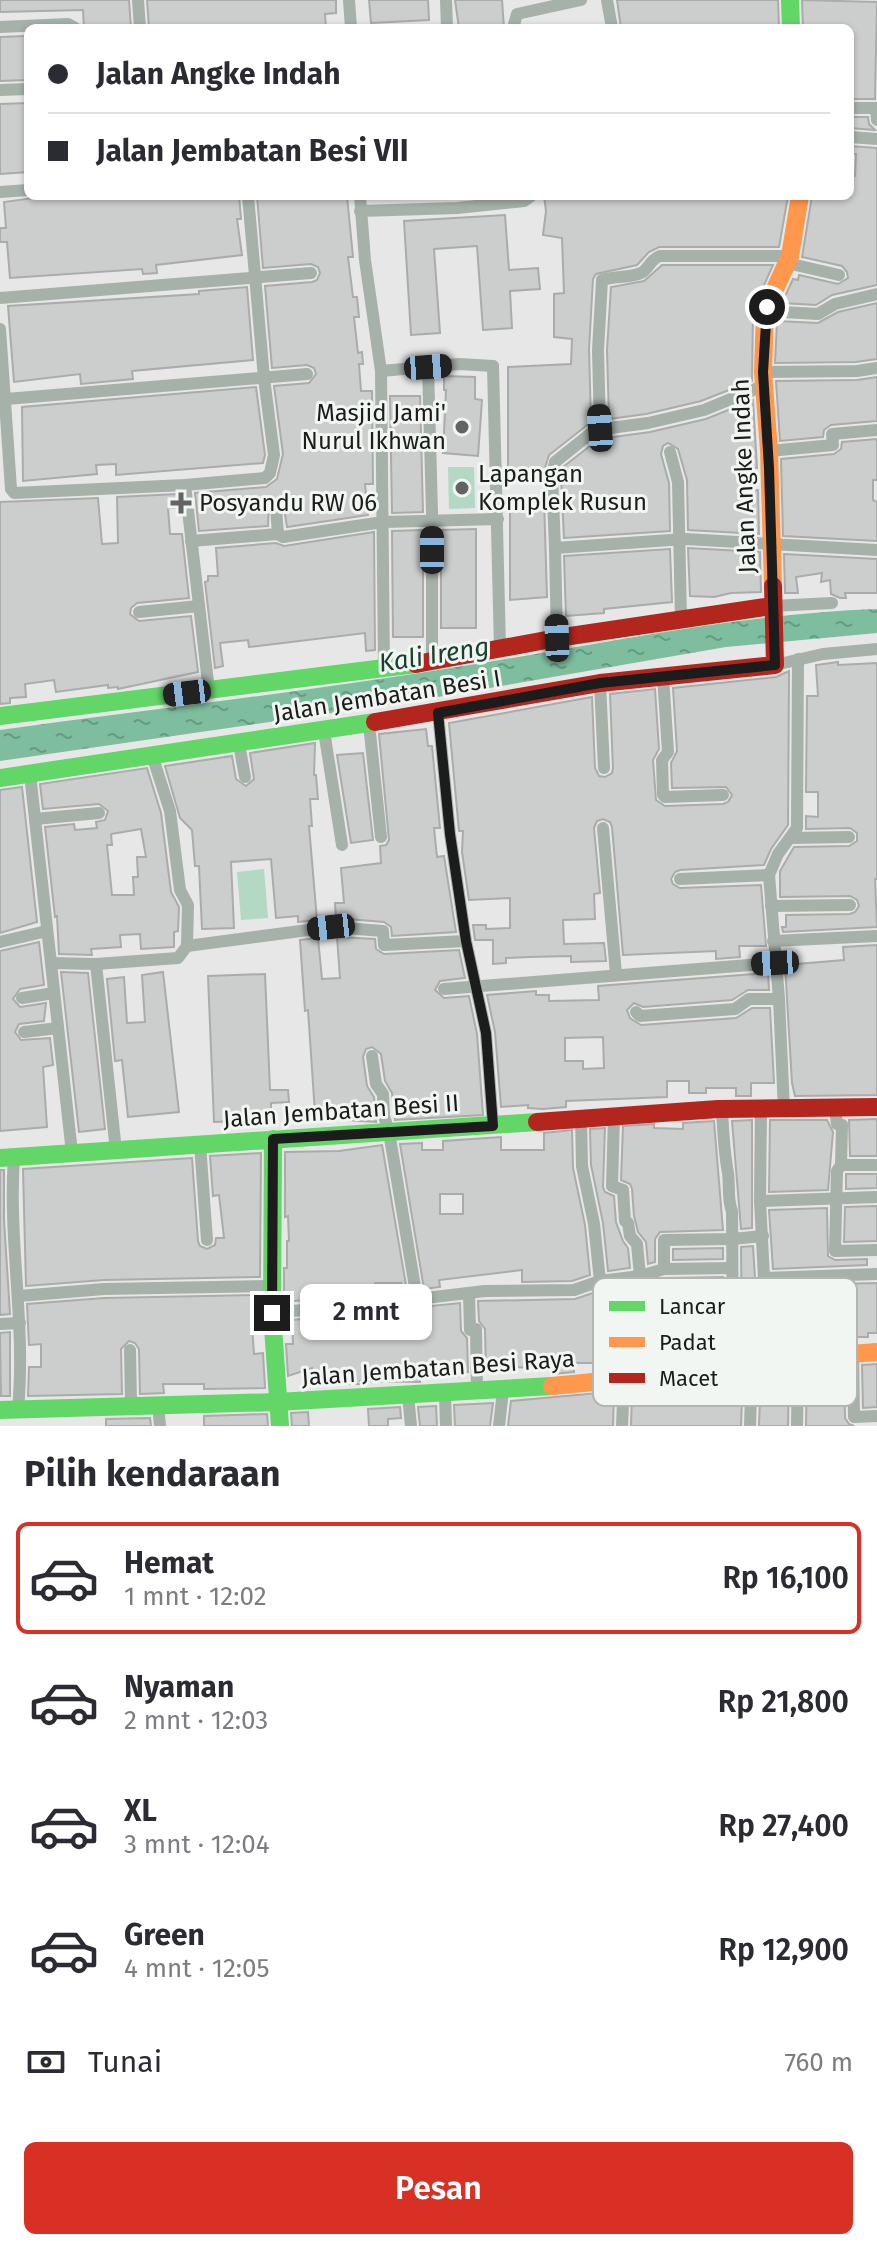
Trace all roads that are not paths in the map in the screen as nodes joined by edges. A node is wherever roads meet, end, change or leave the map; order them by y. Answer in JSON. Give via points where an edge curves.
{"nodes":[{"id":1,"x":138,"y":0,"type":"edge"},
{"id":2,"x":349,"y":0,"type":"edge"},
{"id":3,"x":446,"y":0,"type":"edge"},
{"id":4,"x":581,"y":0,"type":"edge"},
{"id":5,"x":607,"y":0,"type":"edge"},
{"id":6,"x":790,"y":0,"type":"edge"},
{"id":7,"x":140,"y":24,"type":"edge"},
{"id":8,"x":351,"y":24,"type":"edge"},
{"id":9,"x":447,"y":24,"type":"edge"},
{"id":10,"x":514,"y":24,"type":"edge"},
{"id":11,"x":611,"y":24,"type":"edge"},
{"id":12,"x":791,"y":24,"type":"edge"},
{"id":13,"x":0,"y":27,"type":"edge"},
{"id":14,"x":24,"y":27,"type":"edge"},
{"id":15,"x":24,"y":89,"type":"edge"},
{"id":16,"x":0,"y":90,"type":"edge"},
{"id":17,"x":854,"y":108,"type":"edge"},
{"id":18,"x":877,"y":120,"type":"edge"},
{"id":19,"x":854,"y":137,"type":"edge"},
{"id":20,"x":877,"y":139,"type":"edge"},
{"id":21,"x":24,"y":190,"type":"edge"},
{"id":22,"x":0,"y":192,"type":"edge"},
{"id":23,"x":248,"y":200,"type":"edge"},
{"id":24,"x":360,"y":200,"type":"edge"},
{"id":25,"x":525,"y":200,"type":"edge"},
{"id":26,"x":799,"y":200,"type":"edge"},
{"id":27,"x":457,"y":202,"type":"edge"},
{"id":28,"x":360,"y":211,"type":"junction"},
{"id":29,"x":788,"y":260,"type":"junction"},
{"id":30,"x":311,"y":273,"type":"dead end"},
{"id":31,"x":839,"y":275,"type":"dead end"},
{"id":32,"x":254,"y":277,"type":"junction"},
{"id":33,"x":877,"y":294,"type":"edge"},
{"id":34,"x":0,"y":298,"type":"edge"},
{"id":35,"x":765,"y":311,"type":"junction"},
{"id":36,"x":0,"y":329,"type":"edge"},
{"id":37,"x":428,"y":367,"type":"junction"},
{"id":38,"x":877,"y":368,"type":"edge"},
{"id":39,"x":381,"y":371,"type":"junction"},
{"id":40,"x":307,"y":374,"type":"dead end"},
{"id":41,"x":264,"y":378,"type":"junction"},
{"id":42,"x":764,"y":378,"type":"junction"},
{"id":43,"x":6,"y":399,"type":"junction"},
{"id":44,"x":600,"y":428,"type":"junction"},
{"id":45,"x":877,"y":430,"type":"edge"},
{"id":46,"x":769,"y":451,"type":"junction"},
{"id":47,"x":670,"y":452,"type":"dead end"},
{"id":48,"x":185,"y":485,"type":"junction"},
{"id":49,"x":287,"y":503,"type":"dead end"},
{"id":50,"x":432,"y":519,"type":"junction"},
{"id":51,"x":498,"y":519,"type":"junction"},
{"id":52,"x":383,"y":522,"type":"junction"},
{"id":53,"x":278,"y":534,"type":"junction"},
{"id":54,"x":677,"y":539,"type":"junction"},
{"id":55,"x":191,"y":541,"type":"junction"},
{"id":56,"x":772,"y":543,"type":"junction"},
{"id":57,"x":555,"y":548,"type":"junction"},
{"id":58,"x":877,"y":550,"type":"edge"},
{"id":59,"x":832,"y":603,"type":"dead end"},
{"id":60,"x":199,"y":606,"type":"junction"},
{"id":61,"x":772,"y":610,"type":"junction"},
{"id":62,"x":139,"y":612,"type":"dead end"},
{"id":63,"x":681,"y":619,"type":"junction"},
{"id":64,"x":557,"y":638,"type":"junction"},
{"id":65,"x":500,"y":648,"type":"junction"},
{"id":66,"x":877,"y":649,"type":"edge"},
{"id":67,"x":798,"y":659,"type":"junction"},
{"id":68,"x":775,"y":660,"type":"junction"},
{"id":69,"x":432,"y":662,"type":"junction"},
{"id":70,"x":384,"y":669,"type":"junction"},
{"id":71,"x":663,"y":676,"type":"junction"},
{"id":72,"x":600,"y":683,"type":"junction"},
{"id":73,"x":209,"y":691,"type":"junction"},
{"id":74,"x":438,"y":713,"type":"junction"},
{"id":75,"x":0,"y":716,"type":"edge"},
{"id":76,"x":369,"y":724,"type":"junction"},
{"id":77,"x":324,"y":731,"type":"junction"},
{"id":78,"x":239,"y":744,"type":"junction"},
{"id":79,"x":153,"y":758,"type":"junction"},
{"id":80,"x":604,"y":768,"type":"dead end"},
{"id":81,"x":30,"y":774,"type":"junction"},
{"id":82,"x":245,"y":777,"type":"dead end"},
{"id":83,"x":0,"y":778,"type":"edge"},
{"id":84,"x":723,"y":795,"type":"dead end"},
{"id":85,"x":99,"y":813,"type":"dead end"},
{"id":86,"x":35,"y":819,"type":"junction"},
{"id":87,"x":603,"y":828,"type":"dead end"},
{"id":88,"x":381,"y":837,"type":"dead end"},
{"id":89,"x":849,"y":837,"type":"dead end"},
{"id":90,"x":791,"y":838,"type":"junction"},
{"id":91,"x":342,"y":845,"type":"dead end"},
{"id":92,"x":769,"y":875,"type":"junction"},
{"id":93,"x":680,"y":879,"type":"dead end"},
{"id":94,"x":850,"y":905,"type":"dead end"},
{"id":95,"x":771,"y":906,"type":"junction"},
{"id":96,"x":47,"y":931,"type":"junction"},
{"id":97,"x":877,"y":936,"type":"edge"},
{"id":98,"x":466,"y":941,"type":"junction"},
{"id":99,"x":773,"y":941,"type":"junction"},
{"id":100,"x":0,"y":942,"type":"edge"},
{"id":101,"x":187,"y":946,"type":"junction"},
{"id":102,"x":51,"y":963,"type":"junction"},
{"id":103,"x":775,"y":963,"type":"junction"},
{"id":104,"x":96,"y":964,"type":"junction"},
{"id":105,"x":616,"y":974,"type":"junction"},
{"id":106,"x":477,"y":985,"type":"junction"},
{"id":107,"x":444,"y":989,"type":"dead end"},
{"id":108,"x":54,"y":993,"type":"junction"},
{"id":109,"x":22,"y":998,"type":"dead end"},
{"id":110,"x":779,"y":999,"type":"junction"},
{"id":111,"x":636,"y":1012,"type":"dead end"},
{"id":112,"x":58,"y":1028,"type":"junction"},
{"id":113,"x":24,"y":1032,"type":"dead end"},
{"id":114,"x":372,"y":1056,"type":"dead end"},
{"id":115,"x":877,"y":1107,"type":"edge"},
{"id":116,"x":722,"y":1109,"type":"junction"},
{"id":117,"x":761,"y":1109,"type":"junction"},
{"id":118,"x":835,"y":1109,"type":"junction"},
{"id":119,"x":784,"y":1110,"type":"junction"},
{"id":120,"x":614,"y":1115,"type":"junction"},
{"id":121,"x":581,"y":1117,"type":"junction"},
{"id":122,"x":493,"y":1126,"type":"junction"},
{"id":123,"x":389,"y":1132,"type":"junction"},
{"id":124,"x":273,"y":1139,"type":"junction"},
{"id":125,"x":200,"y":1144,"type":"junction"},
{"id":126,"x":116,"y":1151,"type":"junction"},
{"id":127,"x":72,"y":1153,"type":"junction"},
{"id":128,"x":7,"y":1158,"type":"edge"},
{"id":129,"x":841,"y":1165,"type":"junction"},
{"id":130,"x":877,"y":1165,"type":"edge"},
{"id":131,"x":877,"y":1197,"type":"edge"},
{"id":132,"x":837,"y":1198,"type":"junction"},
{"id":133,"x":760,"y":1201,"type":"junction"},
{"id":134,"x":763,"y":1236,"type":"junction"},
{"id":135,"x":732,"y":1239,"type":"junction"},
{"id":136,"x":207,"y":1240,"type":"dead end"},
{"id":137,"x":877,"y":1250,"type":"edge"},
{"id":138,"x":835,"y":1251,"type":"junction"},
{"id":139,"x":732,"y":1268,"type":"junction"},
{"id":140,"x":664,"y":1269,"type":"junction"},
{"id":141,"x":832,"y":1274,"type":"junction"},
{"id":142,"x":877,"y":1274,"type":"edge"},
{"id":143,"x":0,"y":1276,"type":"edge"},
{"id":144,"x":640,"y":1276,"type":"junction"},
{"id":145,"x":16,"y":1277,"type":"junction"},
{"id":146,"x":600,"y":1278,"type":"edge"},
{"id":147,"x":624,"y":1278,"type":"edge"},
{"id":148,"x":732,"y":1278,"type":"edge"},
{"id":149,"x":593,"y":1283,"type":"edge"},
{"id":150,"x":272,"y":1286,"type":"junction"},
{"id":151,"x":469,"y":1294,"type":"junction"},
{"id":152,"x":19,"y":1296,"type":"junction"},
{"id":153,"x":417,"y":1299,"type":"junction"},
{"id":154,"x":272,"y":1313,"type":"junction"},
{"id":155,"x":20,"y":1323,"type":"junction"},
{"id":156,"x":0,"y":1324,"type":"edge"},
{"id":157,"x":130,"y":1350,"type":"dead end"},
{"id":158,"x":877,"y":1352,"type":"edge"},
{"id":159,"x":857,"y":1354,"type":"edge"},
{"id":160,"x":593,"y":1382,"type":"edge"},
{"id":161,"x":503,"y":1390,"type":"junction"},
{"id":162,"x":477,"y":1391,"type":"junction"},
{"id":163,"x":445,"y":1393,"type":"junction"},
{"id":164,"x":408,"y":1395,"type":"junction"},
{"id":165,"x":277,"y":1402,"type":"junction"},
{"id":166,"x":131,"y":1404,"type":"junction"},
{"id":167,"x":158,"y":1404,"type":"junction"},
{"id":168,"x":623,"y":1406,"type":"edge"},
{"id":169,"x":751,"y":1406,"type":"edge"},
{"id":170,"x":797,"y":1406,"type":"edge"},
{"id":171,"x":854,"y":1406,"type":"edge"},
{"id":172,"x":9,"y":1409,"type":"edge"},
{"id":173,"x":877,"y":1416,"type":"edge"},
{"id":174,"x":160,"y":1426,"type":"edge"},
{"id":175,"x":280,"y":1426,"type":"edge"},
{"id":176,"x":411,"y":1426,"type":"edge"},
{"id":177,"x":446,"y":1426,"type":"edge"},
{"id":178,"x":499,"y":1426,"type":"edge"},
{"id":179,"x":622,"y":1426,"type":"edge"},
{"id":180,"x":750,"y":1426,"type":"edge"},
{"id":181,"x":797,"y":1426,"type":"edge"}],
"edges":[{"from":1,"to":7,"type":"street"},
{"from":2,"to":8,"type":"street"},
{"from":3,"to":9,"type":"street"},
{"from":4,"to":10,"type":"street","via":[[517,14]]},
{"from":5,"to":11,"type":"street"},
{"from":6,"to":12,"type":"street"},
{"from":13,"to":14,"type":"street"},
{"from":15,"to":16,"type":"street"},
{"from":17,"to":18,"type":"street","via":[[876,108]]},
{"from":19,"to":20,"type":"street"},
{"from":21,"to":22,"type":"street"},
{"from":23,"to":32,"type":"street"},
{"from":24,"to":28,"type":"street"},
{"from":25,"to":27,"type":"street"},
{"from":26,"to":29,"type":"street","name":"Jalan Angke Indah"},
{"from":27,"to":28,"type":"street"},
{"from":28,"to":39,"type":"street"},
{"from":29,"to":31,"type":"street"},
{"from":29,"to":35,"type":"street","name":"Jalan Angke Indah"},
{"from":29,"to":44,"type":"street","via":[[660,256],[639,274],[602,280]]},
{"from":30,"to":32,"type":"street"},
{"from":32,"to":34,"type":"street"},
{"from":32,"to":41,"type":"street"},
{"from":33,"to":35,"type":"street","via":[[835,304],[818,314]]},
{"from":35,"to":42,"type":"street","name":"Jalan Angke Indah"},
{"from":36,"to":43,"type":"street"},
{"from":37,"to":39,"type":"street"},
{"from":37,"to":50,"type":"street"},
{"from":37,"to":51,"type":"street","via":[[494,365]]},
{"from":38,"to":42,"type":"street"},
{"from":39,"to":52,"type":"street"},
{"from":40,"to":41,"type":"street"},
{"from":41,"to":43,"type":"street"},
{"from":41,"to":48,"type":"street","via":[[274,455],[265,478]]},
{"from":42,"to":44,"type":"street","via":[[704,410]]},
{"from":42,"to":46,"type":"street","name":"Jalan Angke Indah"},
{"from":43,"to":48,"type":"street","via":[[14,493]]},
{"from":44,"to":57,"type":"street","via":[[555,462]]},
{"from":45,"to":46,"type":"street","via":[[832,434],[833,445]]},
{"from":46,"to":56,"type":"street","name":"Jalan Angke Indah"},
{"from":47,"to":54,"type":"street","via":[[678,482]]},
{"from":48,"to":55,"type":"street"},
{"from":49,"to":53,"type":"street","via":[[276,508]]},
{"from":50,"to":51,"type":"street"},
{"from":50,"to":52,"type":"street"},
{"from":50,"to":69,"type":"street"},
{"from":51,"to":65,"type":"street"},
{"from":52,"to":53,"type":"street"},
{"from":52,"to":70,"type":"street"},
{"from":53,"to":55,"type":"street"},
{"from":54,"to":56,"type":"street"},
{"from":54,"to":57,"type":"street"},
{"from":54,"to":63,"type":"street"},
{"from":55,"to":60,"type":"street"},
{"from":56,"to":58,"type":"street"},
{"from":56,"to":61,"type":"street","name":"Jalan Angke Indah"},
{"from":57,"to":64,"type":"street"},
{"from":59,"to":61,"type":"street"},
{"from":60,"to":62,"type":"street"},
{"from":60,"to":73,"type":"street"},
{"from":61,"to":63,"type":"street"},
{"from":61,"to":68,"type":"street","name":"Jalan Angke Indah"},
{"from":63,"to":64,"type":"street"},
{"from":64,"to":65,"type":"street"},
{"from":65,"to":69,"type":"street"},
{"from":66,"to":67,"type":"street","name":"Jalan Jembatan Besi I"},
{"from":67,"to":68,"type":"street","name":"Jalan Jembatan Besi I"},
{"from":67,"to":90,"type":"street","via":[[797,828]]},
{"from":68,"to":71,"type":"street","name":"Jalan Jembatan Besi I"},
{"from":69,"to":70,"type":"street"},
{"from":70,"to":73,"type":"street"},
{"from":71,"to":72,"type":"street","name":"Jalan Jembatan Besi I"},
{"from":71,"to":84,"type":"street","via":[[668,752],[662,760],[663,795]]},
{"from":72,"to":74,"type":"street","name":"Jalan Jembatan Besi I"},
{"from":72,"to":80,"type":"street"},
{"from":73,"to":75,"type":"street"},
{"from":74,"to":76,"type":"street","name":"Jalan Jembatan Besi I"},
{"from":74,"to":98,"type":"street"},
{"from":76,"to":77,"type":"street","name":"Jalan Jembatan Besi I"},
{"from":76,"to":88,"type":"street"},
{"from":77,"to":78,"type":"street","name":"Jalan Jembatan Besi I"},
{"from":77,"to":91,"type":"street"},
{"from":78,"to":79,"type":"street","name":"Jalan Jembatan Besi I"},
{"from":78,"to":82,"type":"street"},
{"from":79,"to":81,"type":"street","name":"Jalan Jembatan Besi I"},
{"from":79,"to":101,"type":"street","via":[[170,811],[180,890],[188,905]]},
{"from":81,"to":83,"type":"street","name":"Jalan Jembatan Besi I"},
{"from":81,"to":86,"type":"street"},
{"from":85,"to":86,"type":"street"},
{"from":86,"to":96,"type":"street"},
{"from":87,"to":105,"type":"street"},
{"from":89,"to":90,"type":"street"},
{"from":90,"to":92,"type":"street"},
{"from":92,"to":93,"type":"street"},
{"from":92,"to":95,"type":"street"},
{"from":94,"to":95,"type":"street"},
{"from":95,"to":99,"type":"street"},
{"from":96,"to":100,"type":"street"},
{"from":96,"to":102,"type":"street"},
{"from":97,"to":99,"type":"street"},
{"from":98,"to":101,"type":"street","via":[[384,945],[383,931],[331,927]]},
{"from":98,"to":106,"type":"street"},
{"from":99,"to":103,"type":"street"},
{"from":101,"to":104,"type":"street","via":[[178,958]]},
{"from":102,"to":104,"type":"street"},
{"from":102,"to":108,"type":"street"},
{"from":103,"to":105,"type":"street"},
{"from":103,"to":110,"type":"street"},
{"from":104,"to":126,"type":"street"},
{"from":105,"to":106,"type":"street"},
{"from":106,"to":107,"type":"street"},
{"from":106,"to":122,"type":"street"},
{"from":108,"to":109,"type":"street"},
{"from":108,"to":112,"type":"street"},
{"from":110,"to":111,"type":"street","via":[[749,999],[735,1009],[640,1016]]},
{"from":110,"to":119,"type":"street"},
{"from":112,"to":113,"type":"street"},
{"from":112,"to":127,"type":"street"},
{"from":114,"to":123,"type":"street"},
{"from":115,"to":118,"type":"street","name":"Jalan Jembatan Besi II"},
{"from":116,"to":117,"type":"street","name":"Jalan Jembatan Besi II"},
{"from":116,"to":120,"type":"street","name":"Jalan Jembatan Besi II"},
{"from":116,"to":135,"type":"street"},
{"from":117,"to":119,"type":"street","name":"Jalan Jembatan Besi II"},
{"from":117,"to":133,"type":"street"},
{"from":118,"to":119,"type":"street","name":"Jalan Jembatan Besi II"},
{"from":118,"to":129,"type":"street","via":[[837,1124],[842,1125]]},
{"from":120,"to":121,"type":"street","name":"Jalan Jembatan Besi II"},
{"from":120,"to":144,"type":"street","via":[[612,1186],[623,1190],[625,1221],[637,1244]]},
{"from":121,"to":122,"type":"street","name":"Jalan Jembatan Besi II"},
{"from":121,"to":146,"type":"street","via":[[582,1166]]},
{"from":122,"to":123,"type":"street","name":"Jalan Jembatan Besi II"},
{"from":123,"to":124,"type":"street","name":"Jalan Jembatan Besi II"},
{"from":123,"to":153,"type":"street"},
{"from":124,"to":125,"type":"street","name":"Jalan Jembatan Besi II"},
{"from":124,"to":150,"type":"street"},
{"from":125,"to":126,"type":"street","name":"Jalan Jembatan Besi II"},
{"from":125,"to":136,"type":"street"},
{"from":126,"to":127,"type":"street","name":"Jalan Jembatan Besi II"},
{"from":127,"to":128,"type":"street","name":"Jalan Jembatan Besi II"},
{"from":128,"to":145,"type":"street"},
{"from":129,"to":130,"type":"street"},
{"from":129,"to":132,"type":"street"},
{"from":131,"to":132,"type":"street"},
{"from":132,"to":133,"type":"street"},
{"from":132,"to":138,"type":"street"},
{"from":133,"to":134,"type":"street"},
{"from":134,"to":135,"type":"street"},
{"from":134,"to":141,"type":"street","via":[[764,1278]]},
{"from":135,"to":139,"type":"street"},
{"from":135,"to":140,"type":"street","via":[[664,1240]]},
{"from":137,"to":138,"type":"street"},
{"from":138,"to":141,"type":"street"},
{"from":139,"to":140,"type":"street"},
{"from":139,"to":148,"type":"street"},
{"from":140,"to":144,"type":"street"},
{"from":141,"to":142,"type":"street"},
{"from":143,"to":145,"type":"street"},
{"from":144,"to":147,"type":"street"},
{"from":145,"to":152,"type":"street"},
{"from":149,"to":151,"type":"street","via":[[574,1290]]},
{"from":150,"to":152,"type":"street"},
{"from":150,"to":154,"type":"street"},
{"from":151,"to":153,"type":"street"},
{"from":151,"to":162,"type":"street","via":[[470,1330],[476,1329]]},
{"from":152,"to":155,"type":"street"},
{"from":153,"to":154,"type":"street"},
{"from":154,"to":165,"type":"street"},
{"from":155,"to":156,"type":"street"},
{"from":155,"to":172,"type":"street","via":[[22,1355]]},
{"from":157,"to":166,"type":"street"},
{"from":158,"to":159,"type":"street","name":"Jalan Jembatan Besi Raya"},
{"from":160,"to":161,"type":"street","name":"Jalan Jembatan Besi Raya"},
{"from":161,"to":162,"type":"street","name":"Jalan Jembatan Besi Raya"},
{"from":161,"to":178,"type":"street"},
{"from":162,"to":163,"type":"street","name":"Jalan Jembatan Besi Raya"},
{"from":163,"to":164,"type":"street","name":"Jalan Jembatan Besi Raya"},
{"from":163,"to":177,"type":"street"},
{"from":164,"to":165,"type":"street","name":"Jalan Jembatan Besi Raya"},
{"from":164,"to":176,"type":"street"},
{"from":165,"to":167,"type":"street","name":"Jalan Jembatan Besi Raya"},
{"from":165,"to":175,"type":"street"},
{"from":166,"to":167,"type":"street","name":"Jalan Jembatan Besi Raya"},
{"from":166,"to":172,"type":"street","name":"Jalan Jembatan Besi Raya"},
{"from":167,"to":174,"type":"street"},
{"from":168,"to":179,"type":"street"},
{"from":169,"to":180,"type":"street"},
{"from":170,"to":181,"type":"street"},
{"from":171,"to":173,"type":"street","via":[[854,1417]]}]}
